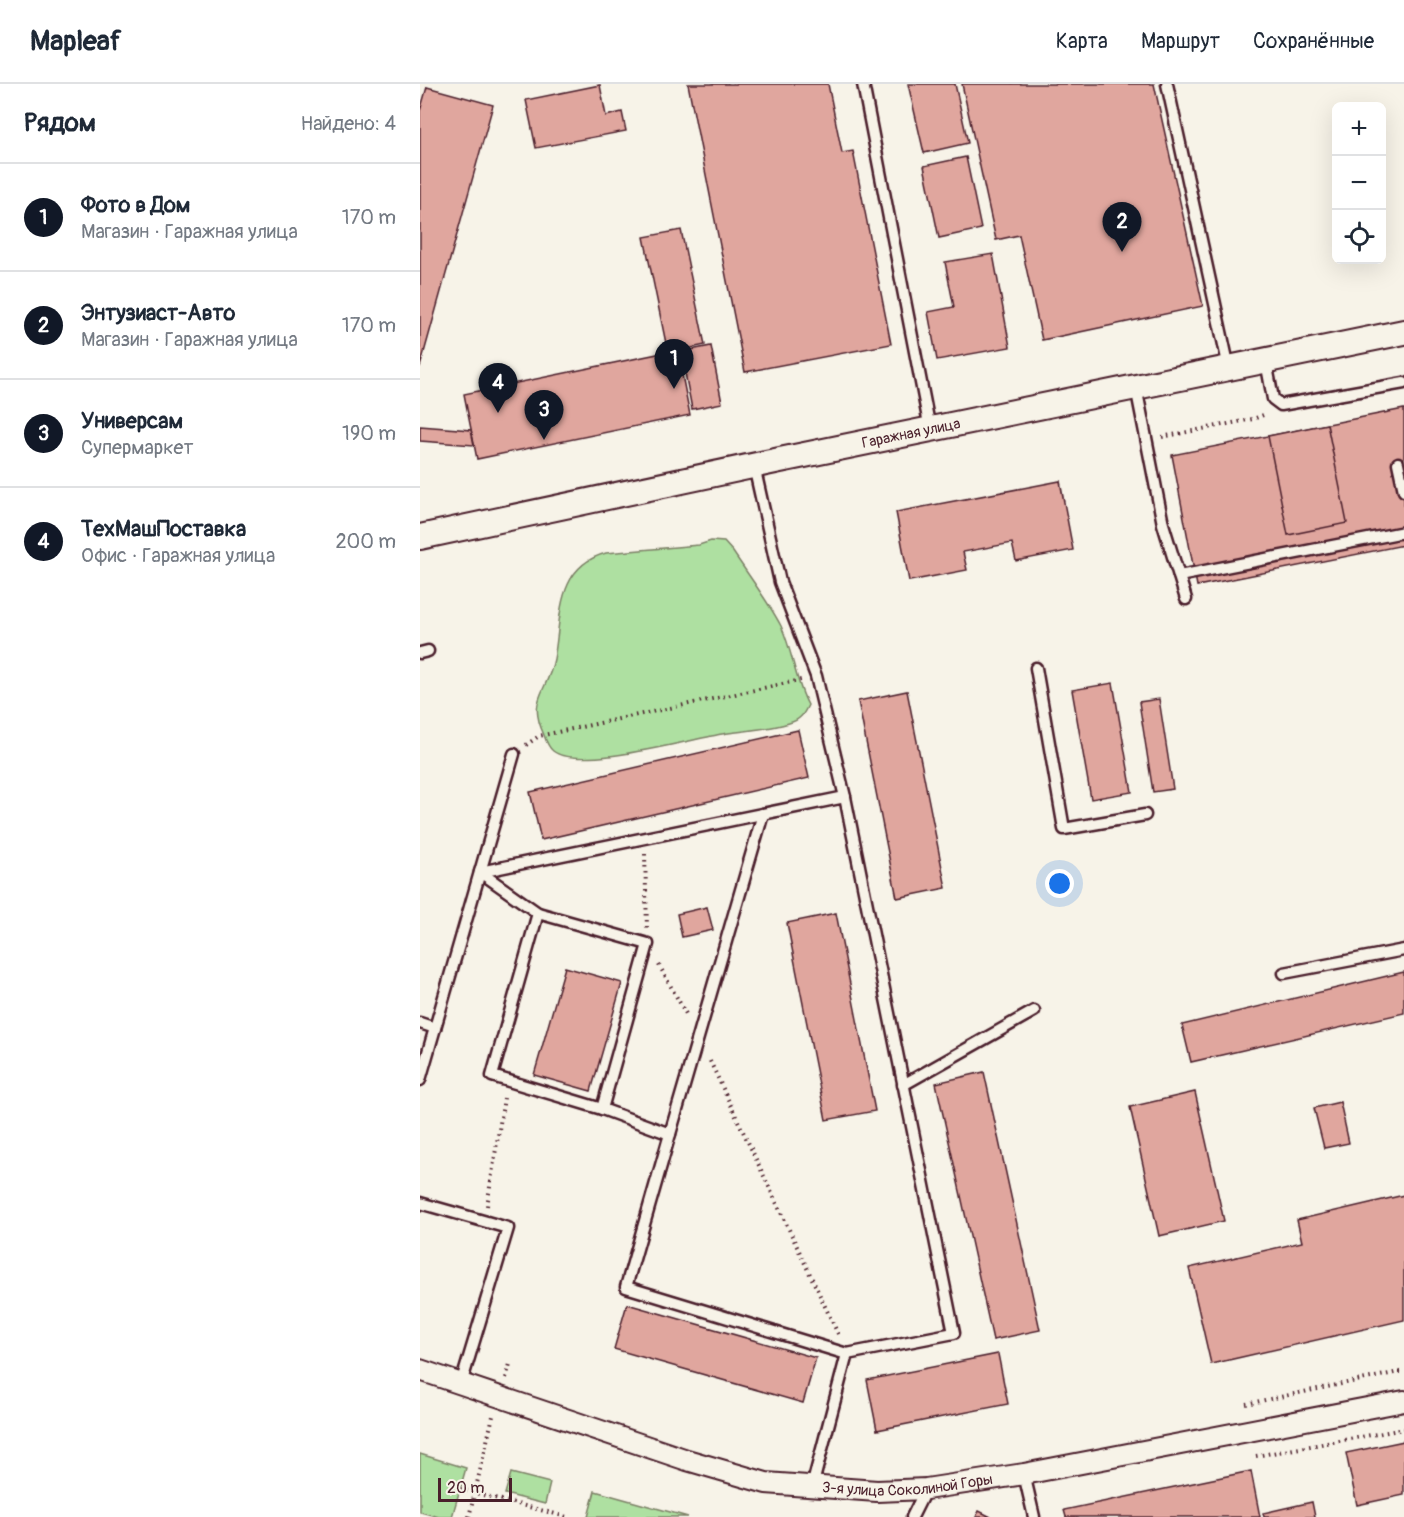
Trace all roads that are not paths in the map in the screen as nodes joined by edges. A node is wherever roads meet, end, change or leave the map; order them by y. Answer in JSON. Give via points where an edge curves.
{"nodes":[{"id":1,"x":862,"y":84,"type":"edge"},
{"id":2,"x":1167,"y":84,"type":"edge"},
{"id":3,"x":1404,"y":332,"type":"edge"},
{"id":4,"x":1266,"y":361,"type":"junction"},
{"id":5,"x":1229,"y":368,"type":"junction"},
{"id":6,"x":1404,"y":383,"type":"edge"},
{"id":7,"x":1136,"y":387,"type":"junction"},
{"id":8,"x":930,"y":429,"type":"junction"},
{"id":9,"x":1398,"y":463,"type":"dead end"},
{"id":10,"x":754,"y":465,"type":"junction"},
{"id":11,"x":1404,"y":491,"type":"edge"},
{"id":12,"x":1404,"y":532,"type":"edge"},
{"id":13,"x":420,"y":537,"type":"edge"},
{"id":14,"x":1179,"y":576,"type":"junction"},
{"id":15,"x":1185,"y":599,"type":"dead end"},
{"id":16,"x":1036,"y":668,"type":"dead end"},
{"id":17,"x":514,"y":754,"type":"road end"},
{"id":18,"x":845,"y":797,"type":"junction"},
{"id":19,"x":764,"y":814,"type":"junction"},
{"id":20,"x":1145,"y":815,"type":"dead end"},
{"id":21,"x":480,"y":872,"type":"junction"},
{"id":22,"x":538,"y":913,"type":"junction"},
{"id":23,"x":1404,"y":950,"type":"edge"},
{"id":24,"x":1284,"y":973,"type":"dead end"},
{"id":25,"x":1035,"y":1011,"type":"dead end"},
{"id":26,"x":420,"y":1023,"type":"edge"},
{"id":27,"x":435,"y":1028,"type":"junction"},
{"id":28,"x":420,"y":1080,"type":"edge"},
{"id":29,"x":903,"y":1084,"type":"junction"},
{"id":30,"x":602,"y":1108,"type":"junction"},
{"id":31,"x":670,"y":1134,"type":"junction"},
{"id":32,"x":420,"y":1203,"type":"edge"},
{"id":33,"x":847,"y":1354,"type":"junction"},
{"id":34,"x":420,"y":1370,"type":"edge"},
{"id":35,"x":461,"y":1384,"type":"junction"},
{"id":36,"x":1404,"y":1401,"type":"edge"},
{"id":37,"x":1024,"y":1474,"type":"junction"},
{"id":38,"x":812,"y":1487,"type":"junction"},
{"id":39,"x":926,"y":1489,"type":"junction"},
{"id":40,"x":912,"y":1517,"type":"edge"},
{"id":41,"x":1034,"y":1517,"type":"edge"}],
"edges":[{"from":1,"to":8,"type":"lane"},
{"from":2,"to":5,"type":"lane"},
{"from":3,"to":4,"type":"street","name":"Гаражная улица"},
{"from":4,"to":5,"type":"street","name":"Гаражная улица"},
{"from":4,"to":6,"type":"lane","via":[[1273,399],[1287,406]]},
{"from":5,"to":7,"type":"street","name":"Гаражная улица"},
{"from":7,"to":8,"type":"street","name":"Гаражная улица"},
{"from":7,"to":14,"type":"lane","via":[[1163,524]]},
{"from":8,"to":10,"type":"street","name":"Гаражная улица"},
{"from":9,"to":11,"type":"lane"},
{"from":10,"to":13,"type":"street","name":"Гаражная улица"},
{"from":10,"to":18,"type":"lane","via":[[780,582],[816,676]]},
{"from":12,"to":14,"type":"lane"},
{"from":14,"to":15,"type":"lane"},
{"from":16,"to":20,"type":"lane","via":[[1064,829]]},
{"from":17,"to":21,"type":"lane"},
{"from":18,"to":19,"type":"lane"},
{"from":18,"to":29,"type":"lane"},
{"from":19,"to":21,"type":"lane"},
{"from":19,"to":31,"type":"lane"},
{"from":21,"to":22,"type":"lane"},
{"from":21,"to":27,"type":"lane"},
{"from":22,"to":30,"type":"lane","via":[[492,1076]]},
{"from":22,"to":30,"type":"lane","via":[[648,944]]},
{"from":23,"to":24,"type":"lane"},
{"from":25,"to":29,"type":"lane"},
{"from":26,"to":27,"type":"lane"},
{"from":27,"to":28,"type":"lane"},
{"from":29,"to":33,"type":"lane","via":[[954,1334]]},
{"from":30,"to":31,"type":"lane"},
{"from":31,"to":33,"type":"lane","via":[[626,1287]]},
{"from":32,"to":35,"type":"lane","via":[[508,1228]]},
{"from":33,"to":38,"type":"lane"},
{"from":34,"to":35,"type":"street","name":"3-я улица Соколиной Горы"},
{"from":35,"to":38,"type":"street","name":"3-я улица Соколиной Горы","via":[[687,1460],[766,1482]]},
{"from":36,"to":37,"type":"street","name":"3-я улица Соколиной Горы"},
{"from":37,"to":39,"type":"street","name":"3-я улица Соколиной Горы"},
{"from":37,"to":41,"type":"lane"},
{"from":38,"to":39,"type":"street","name":"3-я улица Соколиной Горы"},
{"from":39,"to":40,"type":"lane"}]}
